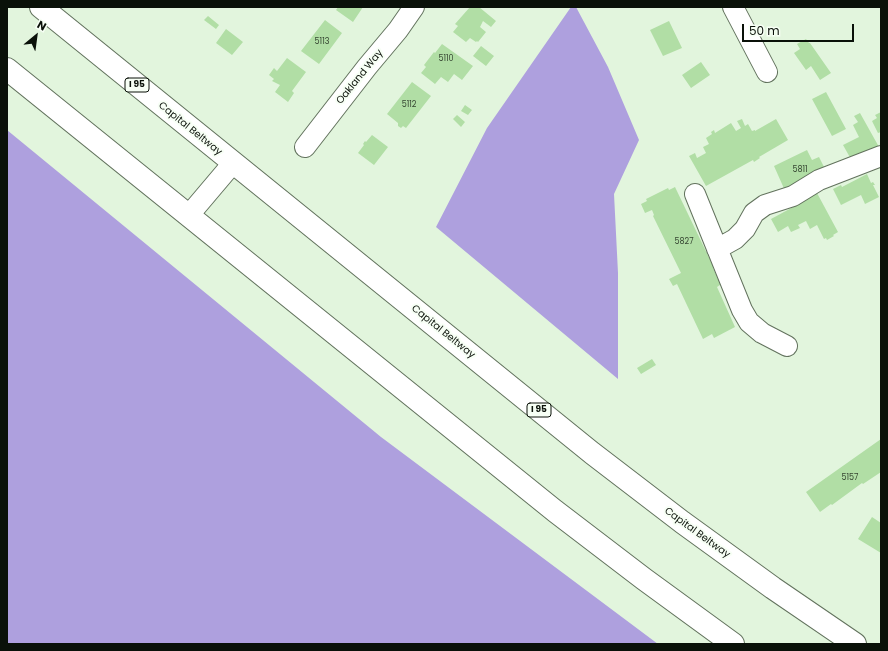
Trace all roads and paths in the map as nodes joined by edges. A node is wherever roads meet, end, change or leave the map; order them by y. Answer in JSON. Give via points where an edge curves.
{"nodes":[{"id":1,"x":41,"y":7,"type":"edge"},
{"id":2,"x":414,"y":7,"type":"edge"},
{"id":3,"x":733,"y":7,"type":"edge"},
{"id":4,"x":7,"y":69,"type":"edge"},
{"id":5,"x":767,"y":72,"type":"dead end"},
{"id":6,"x":304,"y":147,"type":"dead end"},
{"id":7,"x":880,"y":160,"type":"edge"},
{"id":8,"x":233,"y":163,"type":"junction"},
{"id":9,"x":695,"y":194,"type":"dead end"},
{"id":10,"x":189,"y":215,"type":"junction"},
{"id":11,"x":717,"y":248,"type":"junction"},
{"id":12,"x":787,"y":346,"type":"dead end"},
{"id":13,"x":733,"y":644,"type":"edge"},
{"id":14,"x":854,"y":644,"type":"edge"}],
"edges":[{"from":1,"to":8,"type":"highway","name":"Capital Beltway","number":"I 95"},
{"from":2,"to":6,"type":"street","name":"Oakland Way"},
{"from":3,"to":5,"type":"street"},
{"from":4,"to":10,"type":"highway"},
{"from":7,"to":11,"type":"street","via":[[819,180],[793,196],[764,205],[754,213],[745,229],[735,239]]},
{"from":8,"to":10,"type":"street"},
{"from":8,"to":14,"type":"highway","name":"Capital Beltway","number":"I 95","via":[[682,522]]},
{"from":9,"to":11,"type":"street"},
{"from":10,"to":13,"type":"highway","via":[[555,511]]},
{"from":11,"to":12,"type":"street","via":[[749,322],[762,333]]}]}
